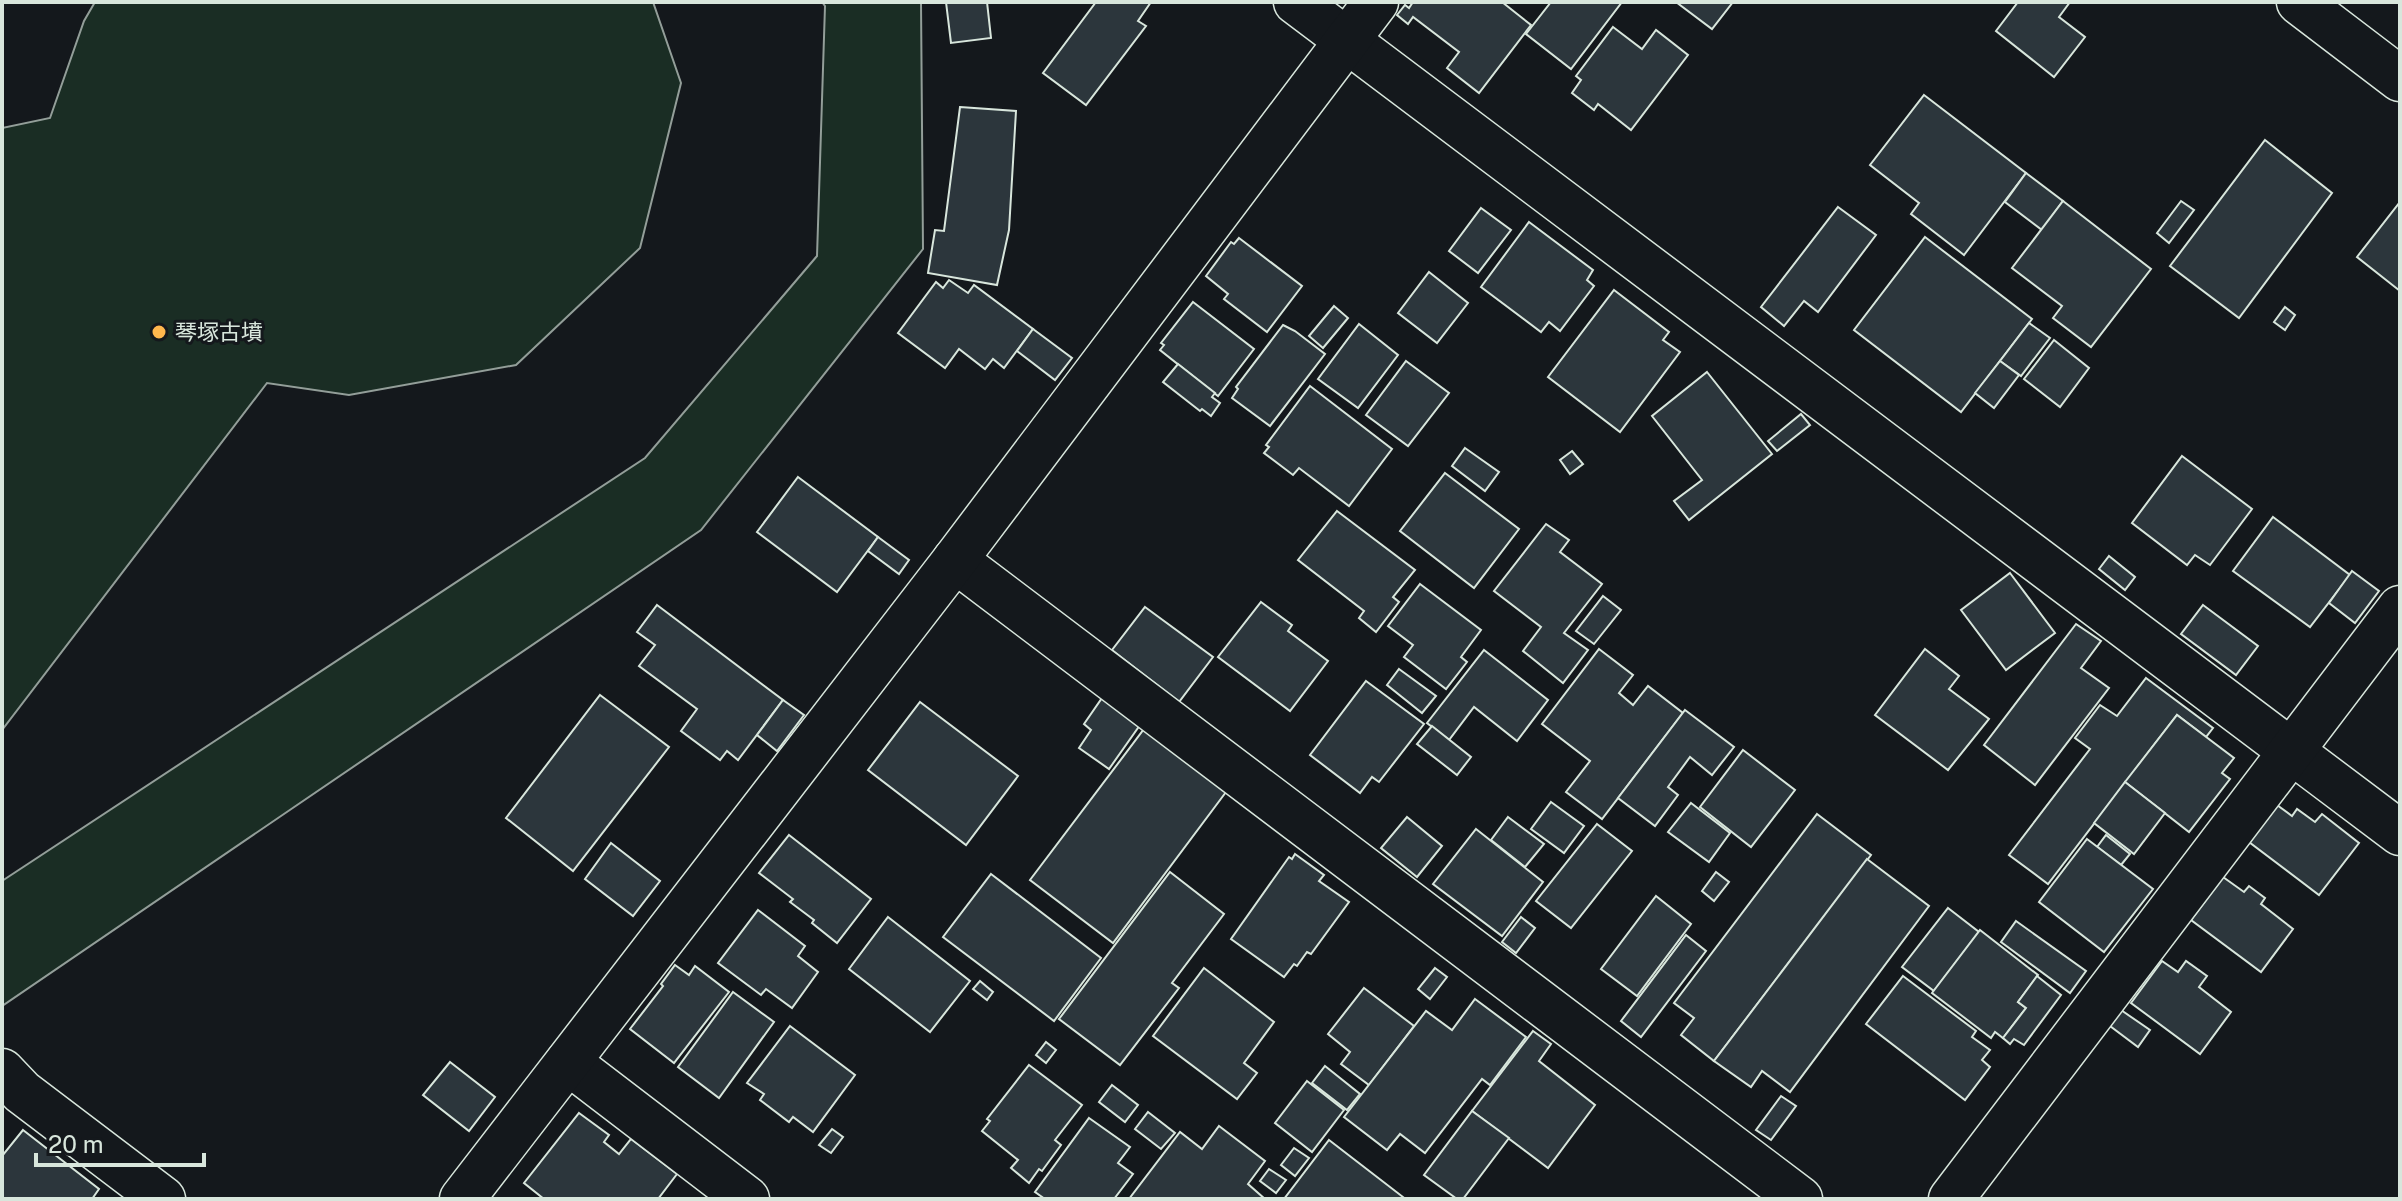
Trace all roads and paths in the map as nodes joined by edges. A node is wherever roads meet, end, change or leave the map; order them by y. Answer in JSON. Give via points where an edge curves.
{"nodes":[{"id":1,"x":1296,"y":2,"type":"edge"},
{"id":2,"x":1376,"y":2,"type":"edge"},
{"id":3,"x":2299,"y":2,"type":"edge"},
{"id":4,"x":1347,"y":40,"type":"junction"},
{"id":5,"x":2400,"y":79,"type":"edge"},
{"id":6,"x":955,"y":560,"type":"junction"},
{"id":7,"x":2400,"y":608,"type":"edge"},
{"id":8,"x":2291,"y":752,"type":"junction"},
{"id":9,"x":2400,"y":833,"type":"edge"},
{"id":10,"x":568,"y":1062,"type":"junction"},
{"id":11,"x":2,"y":1071,"type":"edge"},
{"id":12,"x":163,"y":1199,"type":"edge"},
{"id":13,"x":462,"y":1199,"type":"edge"},
{"id":14,"x":747,"y":1199,"type":"edge"},
{"id":15,"x":1800,"y":1199,"type":"edge"},
{"id":16,"x":1951,"y":1199,"type":"edge"}],
"edges":[{"from":1,"to":4,"type":"street"},
{"from":2,"to":4,"type":"street"},
{"from":3,"to":5,"type":"street"},
{"from":4,"to":6,"type":"street"},
{"from":4,"to":8,"type":"street"},
{"from":6,"to":10,"type":"street"},
{"from":6,"to":15,"type":"street"},
{"from":7,"to":8,"type":"street"},
{"from":8,"to":9,"type":"street"},
{"from":8,"to":16,"type":"street"},
{"from":10,"to":13,"type":"street"},
{"from":10,"to":14,"type":"street"},
{"from":11,"to":12,"type":"street"}]}
